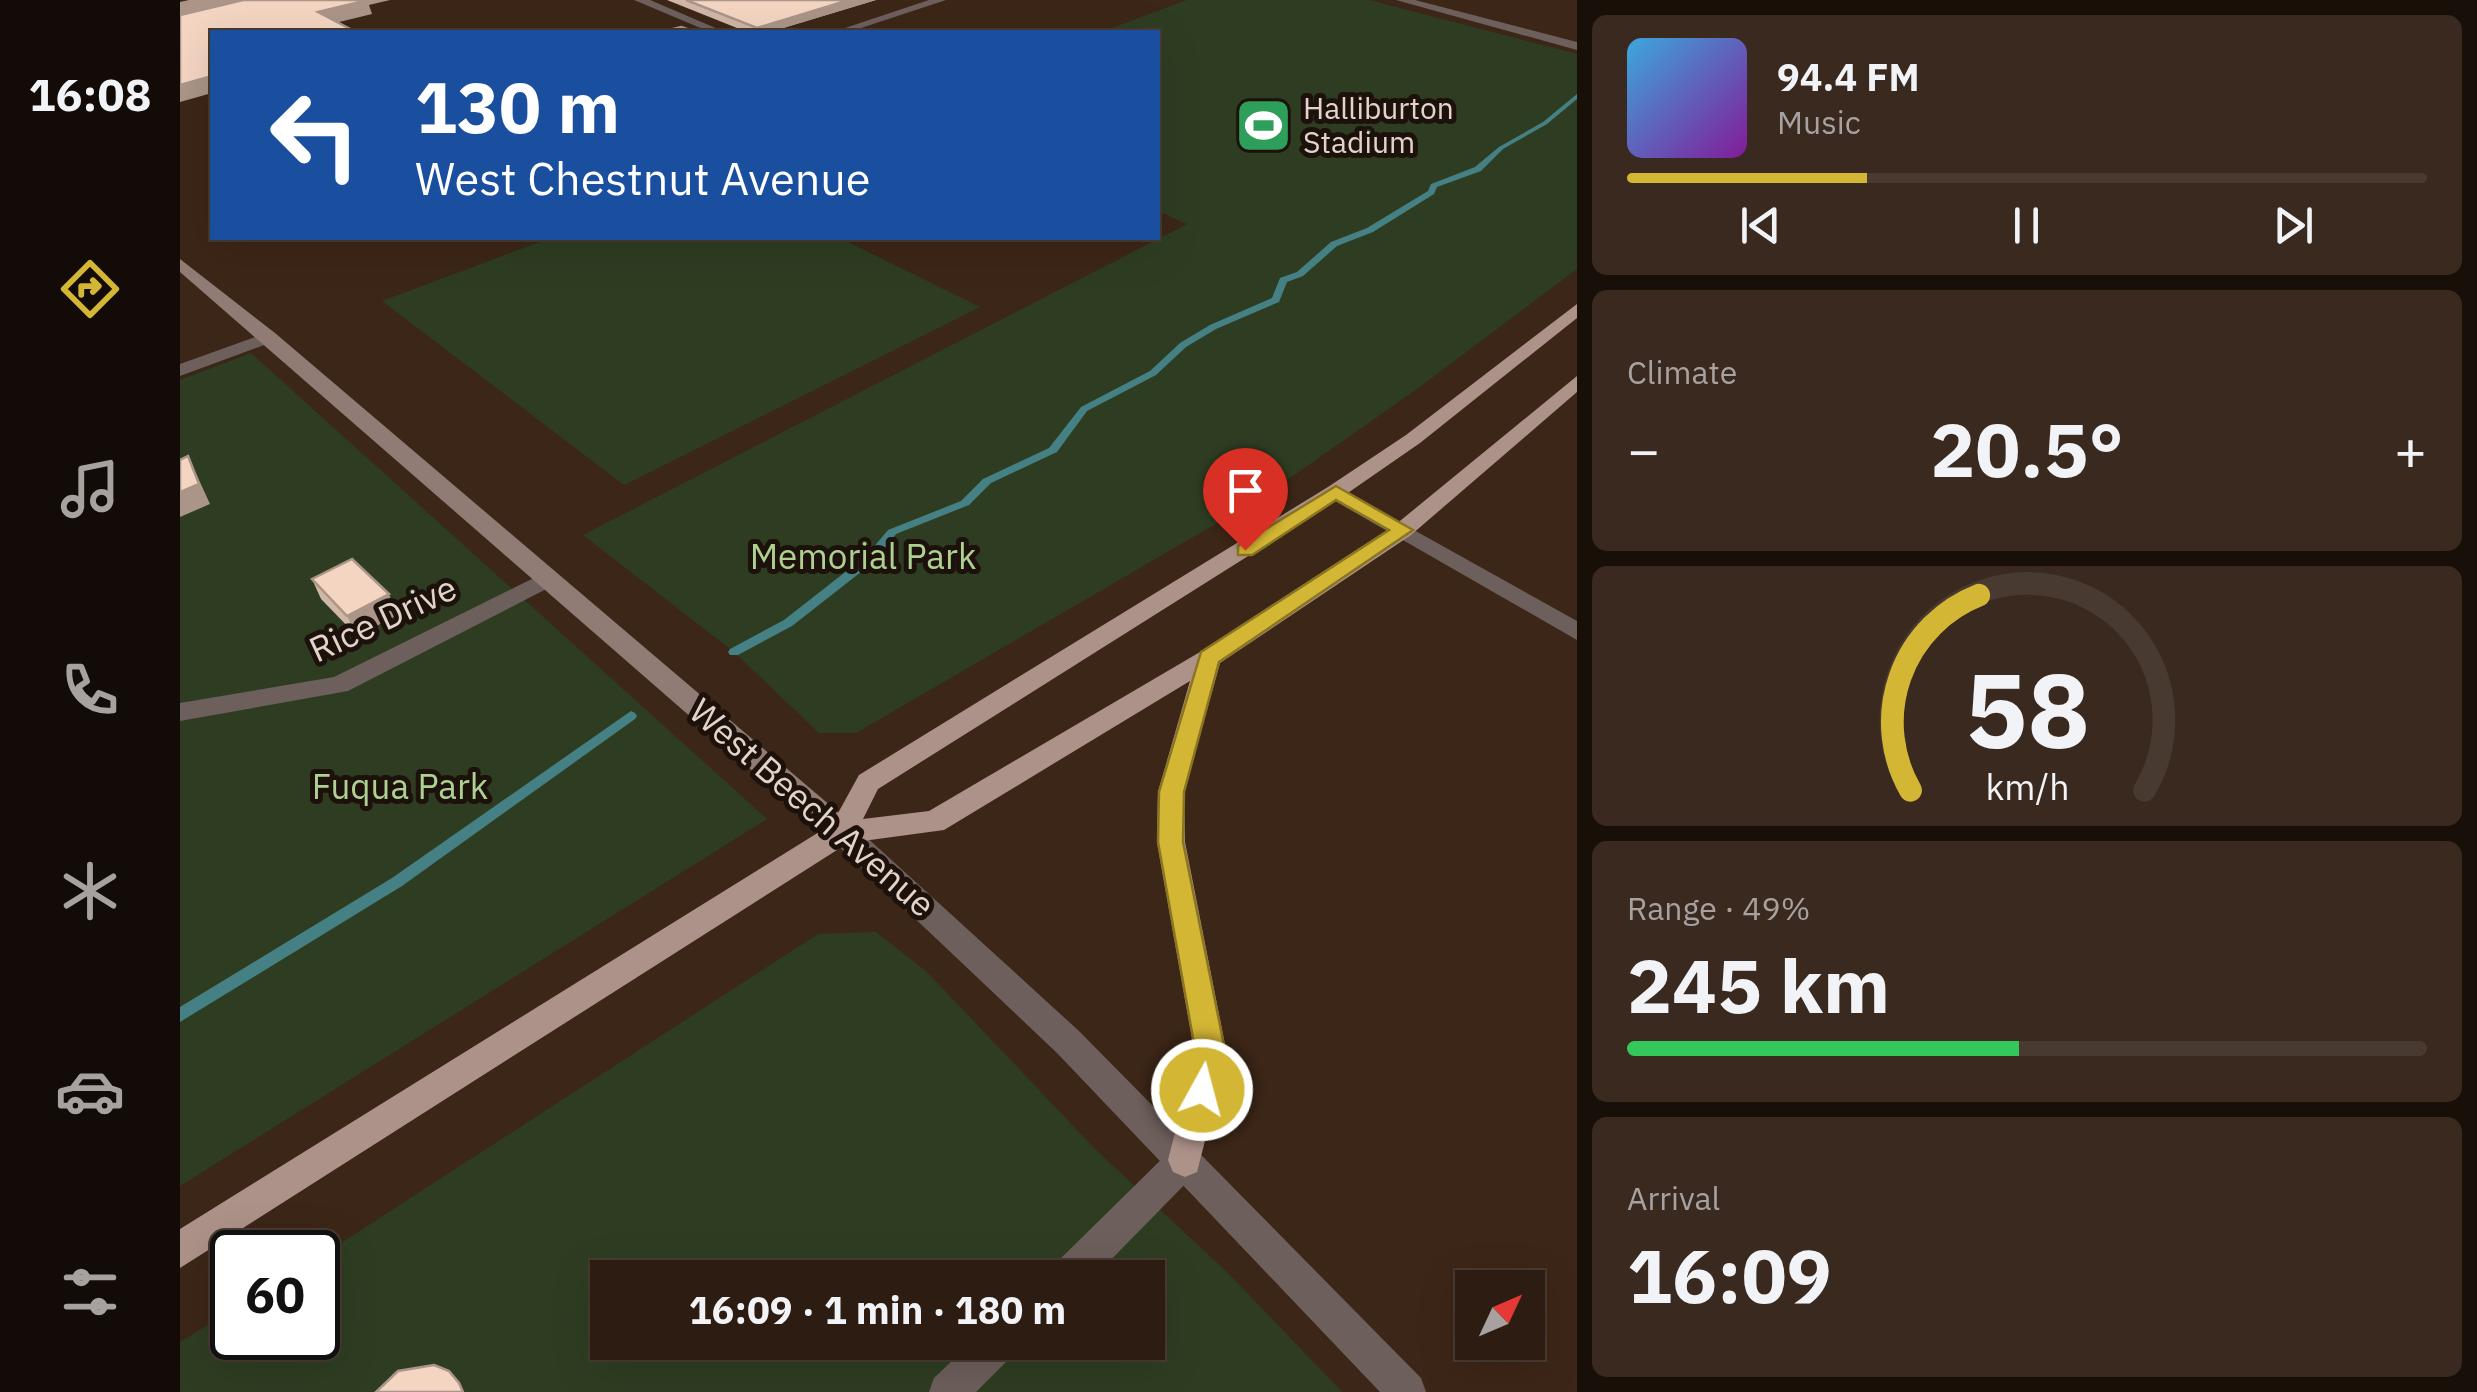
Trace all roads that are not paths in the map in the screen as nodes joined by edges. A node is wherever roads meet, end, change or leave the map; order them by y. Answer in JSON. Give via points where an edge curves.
{"nodes":[{"id":1,"x":640,"y":0,"type":"edge"},
{"id":2,"x":940,"y":0,"type":"edge"},
{"id":3,"x":1402,"y":0,"type":"edge"},
{"id":4,"x":714,"y":30,"type":"edge"},
{"id":5,"x":845,"y":30,"type":"edge"},
{"id":6,"x":1577,"y":46,"type":"edge"},
{"id":7,"x":180,"y":264,"type":"edge"},
{"id":8,"x":1577,"y":309,"type":"edge"},
{"id":9,"x":269,"y":336,"type":"junction"},
{"id":10,"x":180,"y":370,"type":"edge"},
{"id":11,"x":1577,"y":382,"type":"edge"},
{"id":12,"x":1336,"y":492,"type":"junction"},
{"id":13,"x":1404,"y":530,"type":"junction"},
{"id":14,"x":548,"y":578,"type":"junction"},
{"id":15,"x":1577,"y":632,"type":"edge"},
{"id":16,"x":1209,"y":658,"type":"junction"},
{"id":17,"x":180,"y":712,"type":"edge"},
{"id":18,"x":842,"y":832,"type":"junction"},
{"id":19,"x":1185,"y":1160,"type":"junction"},
{"id":20,"x":180,"y":1250,"type":"edge"},
{"id":21,"x":1085,"y":1260,"type":"edge"},
{"id":22,"x":981,"y":1360,"type":"edge"},
{"id":23,"x":948,"y":1392,"type":"edge"},
{"id":24,"x":1407,"y":1392,"type":"edge"}],
"edges":[{"from":1,"to":4,"type":"street"},
{"from":2,"to":5,"type":"street"},
{"from":3,"to":6,"type":"street"},
{"from":7,"to":9,"type":"main road","name":"West Beech Avenue"},
{"from":8,"to":12,"type":"main road"},
{"from":9,"to":10,"type":"street"},
{"from":9,"to":14,"type":"main road","name":"West Beech Avenue"},
{"from":11,"to":13,"type":"main road"},
{"from":12,"to":13,"type":"street"},
{"from":12,"to":18,"type":"main road","via":[[868,782]]},
{"from":13,"to":15,"type":"street"},
{"from":13,"to":16,"type":"main road"},
{"from":14,"to":17,"type":"street","name":"Rice Drive","via":[[339,685]]},
{"from":14,"to":18,"type":"main road","name":"West Beech Avenue"},
{"from":16,"to":18,"type":"main road","via":[[934,822]]},
{"from":16,"to":19,"type":"main road","via":[[1171,792],[1171,842],[1211,1055]]},
{"from":18,"to":19,"type":"street","name":"West Beech Avenue","via":[[978,955]]},
{"from":18,"to":20,"type":"main road"},
{"from":19,"to":21,"type":"street"},
{"from":19,"to":24,"type":"street","name":"West Beech Avenue"},
{"from":22,"to":23,"type":"street"}]}
